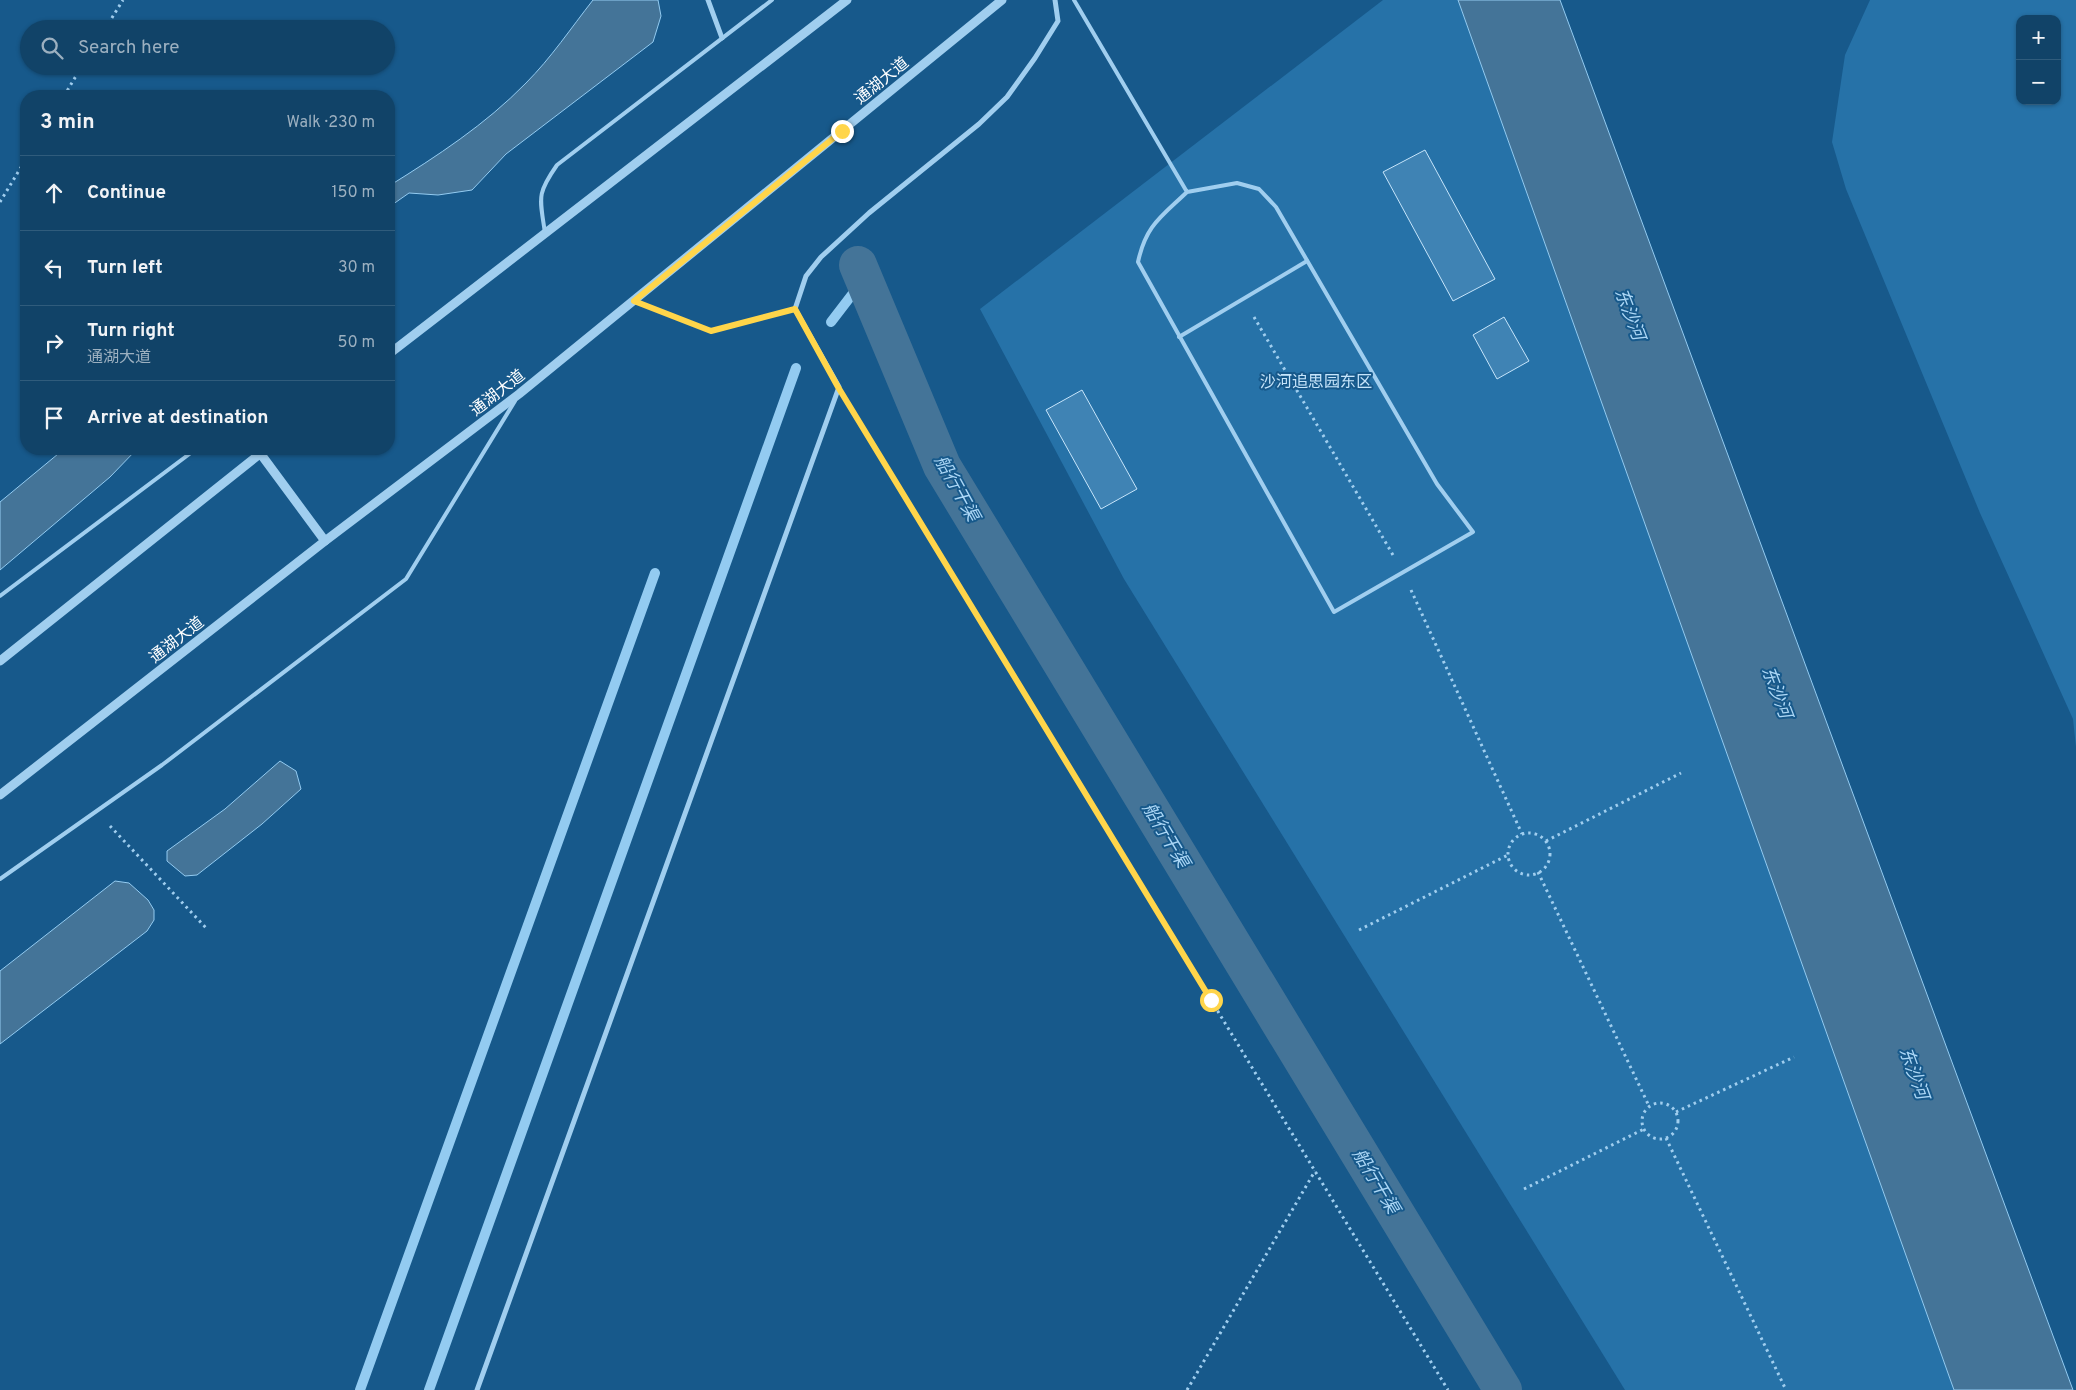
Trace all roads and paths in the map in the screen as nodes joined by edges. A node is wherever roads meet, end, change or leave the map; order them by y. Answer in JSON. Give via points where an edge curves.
{"nodes":[{"id":1,"x":123,"y":0,"type":"edge"},
{"id":2,"x":708,"y":0,"type":"edge"},
{"id":3,"x":772,"y":0,"type":"edge"},
{"id":4,"x":847,"y":0,"type":"edge"},
{"id":5,"x":1002,"y":0,"type":"edge"},
{"id":6,"x":1056,"y":0,"type":"edge"},
{"id":7,"x":1074,"y":0,"type":"edge"},
{"id":8,"x":111,"y":20,"type":"edge"},
{"id":9,"x":722,"y":38,"type":"junction"},
{"id":10,"x":77,"y":75,"type":"edge"},
{"id":11,"x":68,"y":90,"type":"edge"},
{"id":12,"x":20,"y":169,"type":"edge"},
{"id":13,"x":1187,"y":192,"type":"junction"},
{"id":14,"x":0,"y":202,"type":"edge"},
{"id":15,"x":545,"y":233,"type":"junction"},
{"id":16,"x":1307,"y":261,"type":"junction"},
{"id":17,"x":634,"y":301,"type":"junction"},
{"id":18,"x":795,"y":309,"type":"junction"},
{"id":19,"x":1179,"y":337,"type":"junction"},
{"id":20,"x":395,"y":349,"type":"edge"},
{"id":21,"x":838,"y":387,"type":"junction"},
{"id":22,"x":519,"y":394,"type":"junction"},
{"id":23,"x":188,"y":455,"type":"edge"},
{"id":24,"x":258,"y":455,"type":"edge"},
{"id":25,"x":266,"y":455,"type":"edge"},
{"id":26,"x":325,"y":541,"type":"junction"},
{"id":27,"x":0,"y":596,"type":"edge"},
{"id":28,"x":0,"y":661,"type":"edge"},
{"id":29,"x":1681,"y":773,"type":"dead end"},
{"id":30,"x":0,"y":795,"type":"edge"},
{"id":31,"x":96,"y":811,"type":"junction"},
{"id":32,"x":1546,"y":841,"type":"junction"},
{"id":33,"x":1508,"y":855,"type":"junction"},
{"id":34,"x":1538,"y":872,"type":"junction"},
{"id":35,"x":0,"y":879,"type":"edge"},
{"id":36,"x":208,"y":930,"type":"dead end"},
{"id":37,"x":1359,"y":930,"type":"dead end"},
{"id":38,"x":1794,"y":1057,"type":"dead end"},
{"id":39,"x":1649,"y":1106,"type":"junction"},
{"id":40,"x":1676,"y":1112,"type":"junction"},
{"id":41,"x":1644,"y":1128,"type":"junction"},
{"id":42,"x":1666,"y":1138,"type":"junction"},
{"id":43,"x":1315,"y":1171,"type":"junction"},
{"id":44,"x":1524,"y":1189,"type":"dead end"},
{"id":45,"x":477,"y":1390,"type":"edge"},
{"id":46,"x":1187,"y":1390,"type":"edge"},
{"id":47,"x":1448,"y":1390,"type":"edge"},
{"id":48,"x":1786,"y":1390,"type":"edge"}],
"edges":[{"from":1,"to":8,"type":"path"},
{"from":2,"to":9,"type":"street"},
{"from":3,"to":9,"type":"lane"},
{"from":4,"to":15,"type":"street"},
{"from":5,"to":17,"type":"street","name":"通湖大道"},
{"from":6,"to":18,"type":"street","via":[[1058,21],[1007,97],[821,257],[806,276]]},
{"from":7,"to":13,"type":"lane"},
{"from":9,"to":15,"type":"lane","via":[[557,164],[539,196]]},
{"from":10,"to":11,"type":"path"},
{"from":12,"to":14,"type":"path"},
{"from":13,"to":16,"type":"lane","via":[[1237,183],[1259,189],[1276,207]]},
{"from":13,"to":19,"type":"lane","via":[[1155,222],[1143,240],[1138,262]]},
{"from":15,"to":20,"type":"street"},
{"from":16,"to":19,"type":"lane"},
{"from":16,"to":19,"type":"lane","via":[[1437,484],[1473,532],[1334,612]]},
{"from":17,"to":18,"type":"path","via":[[711,331]]},
{"from":17,"to":22,"type":"street","name":"通湖大道"},
{"from":18,"to":21,"type":"street"},
{"from":21,"to":43,"type":"path"},
{"from":21,"to":45,"type":"street"},
{"from":22,"to":26,"type":"street","name":"通湖大道"},
{"from":22,"to":31,"type":"lane","via":[[406,579],[162,765]]},
{"from":23,"to":27,"type":"lane"},
{"from":24,"to":28,"type":"street"},
{"from":25,"to":26,"type":"street"},
{"from":26,"to":30,"type":"street","name":"通湖大道"},
{"from":29,"to":32,"type":"path"},
{"from":31,"to":35,"type":"lane"},
{"from":31,"to":36,"type":"path"},
{"from":32,"to":33,"type":"path","via":[[1535,833],[1522,834],[1511,842]]},
{"from":32,"to":34,"type":"path","via":[[1550,854],[1548,862]]},
{"from":33,"to":34,"type":"path","via":[[1518,872]]},
{"from":33,"to":37,"type":"path"},
{"from":34,"to":39,"type":"path"},
{"from":38,"to":40,"type":"path"},
{"from":39,"to":40,"type":"path","via":[[1661,1102]]},
{"from":39,"to":41,"type":"path","via":[[1642,1116]]},
{"from":40,"to":42,"type":"path","via":[[1677,1128]]},
{"from":41,"to":42,"type":"path","via":[[1652,1137]]},
{"from":41,"to":44,"type":"path"},
{"from":42,"to":48,"type":"path"},
{"from":43,"to":46,"type":"path"},
{"from":43,"to":47,"type":"path"}]}
